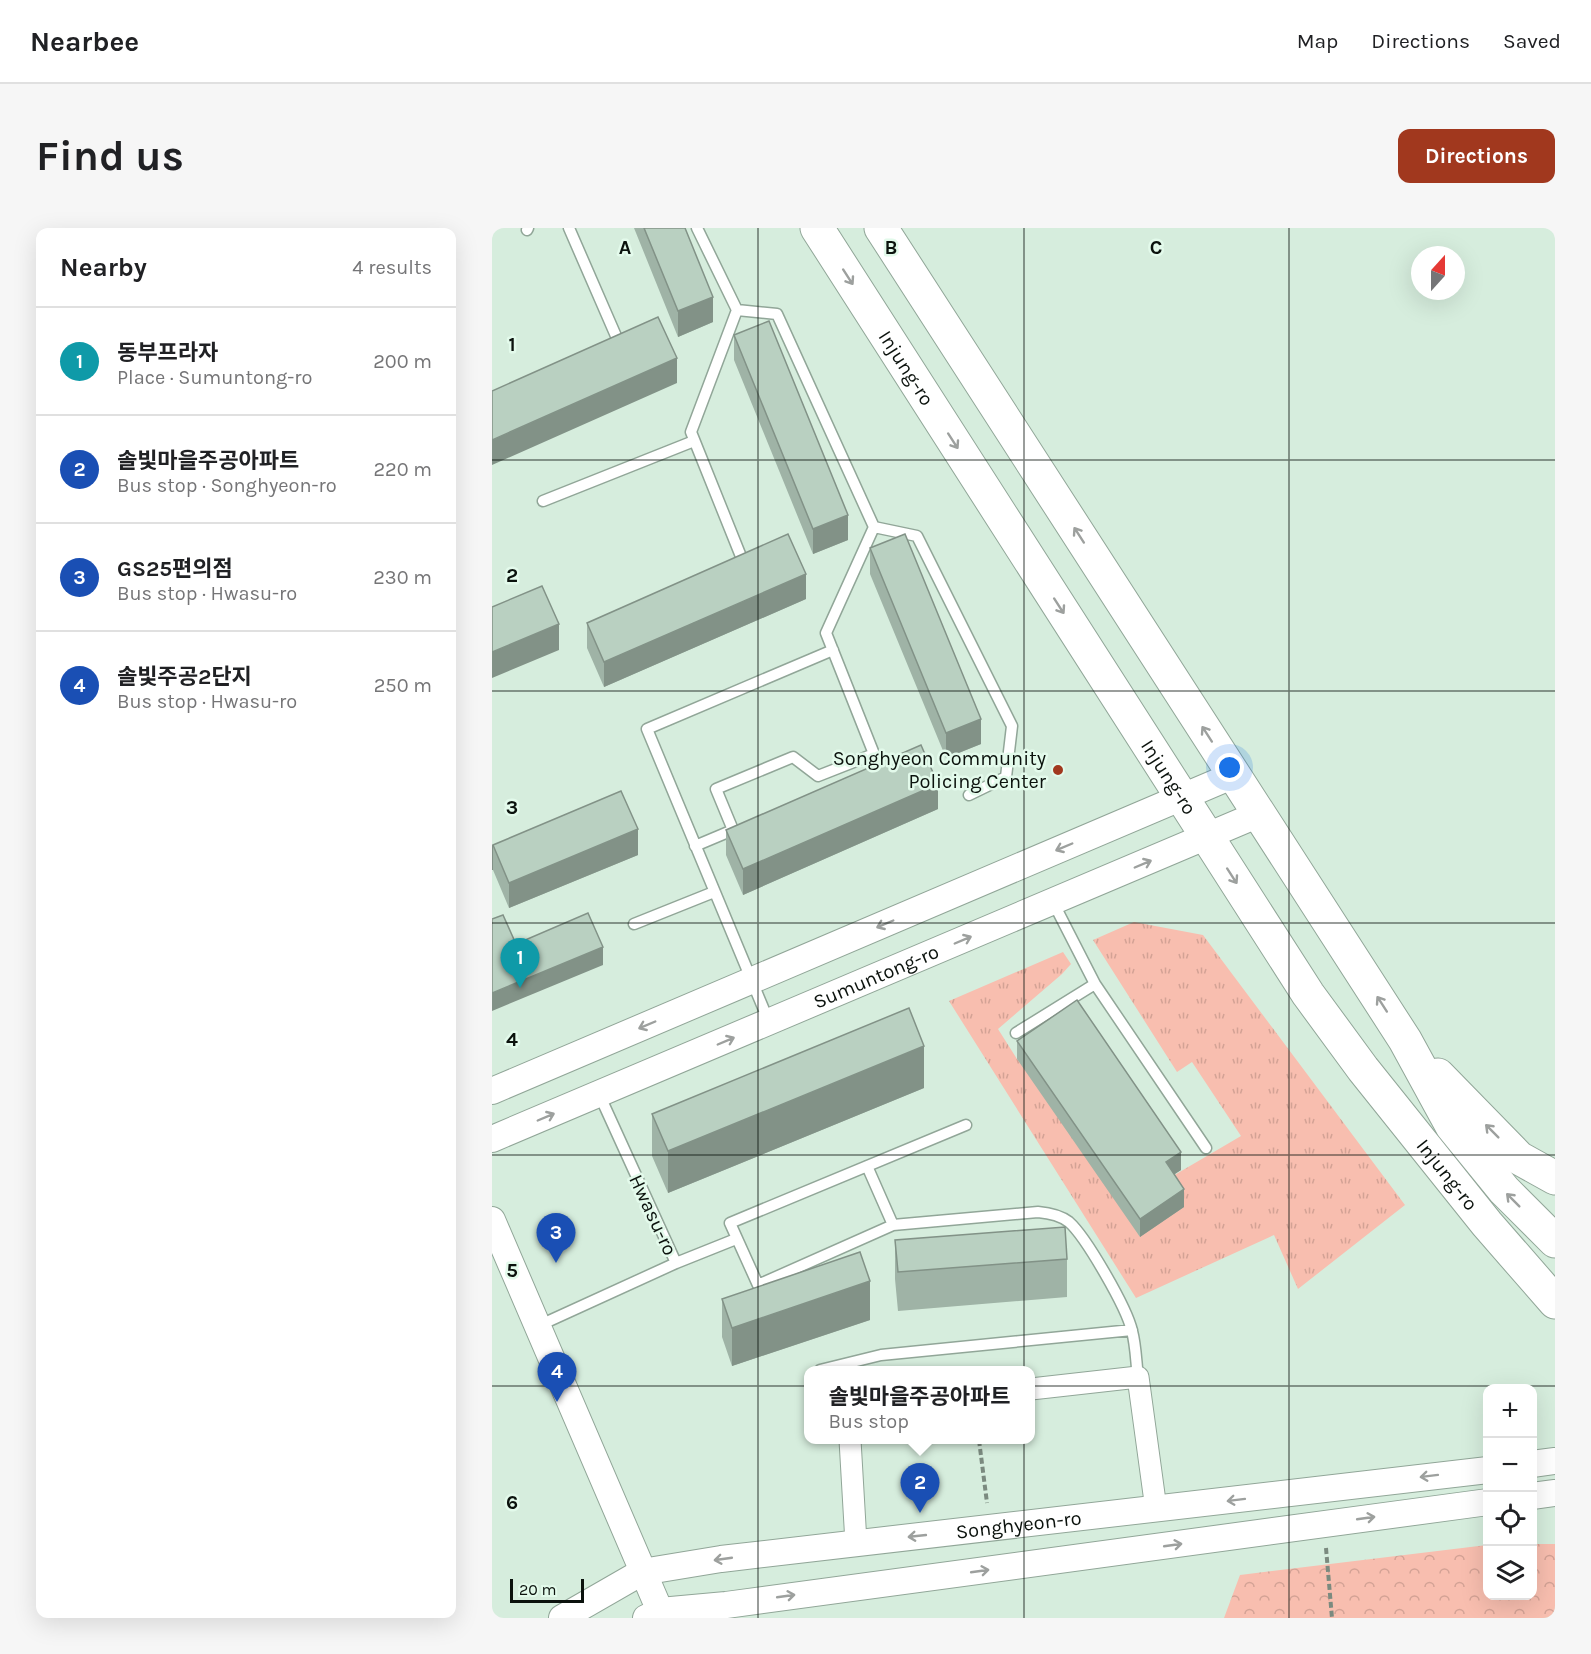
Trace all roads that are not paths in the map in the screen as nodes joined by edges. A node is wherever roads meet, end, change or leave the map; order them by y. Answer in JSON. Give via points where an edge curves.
{"nodes":[{"id":1,"x":569,"y":228,"type":"edge"},
{"id":2,"x":697,"y":228,"type":"edge"},
{"id":3,"x":817,"y":228,"type":"edge"},
{"id":4,"x":881,"y":228,"type":"edge"},
{"id":5,"x":737,"y":310,"type":"junction"},
{"id":6,"x":616,"y":336,"type":"edge"},
{"id":7,"x":694,"y":441,"type":"junction"},
{"id":8,"x":543,"y":501,"type":"dead end"},
{"id":9,"x":874,"y":527,"type":"junction"},
{"id":10,"x":742,"y":559,"type":"edge"},
{"id":11,"x":833,"y":650,"type":"junction"},
{"id":12,"x":1234,"y":775,"type":"junction"},
{"id":13,"x":969,"y":795,"type":"dead end"},
{"id":14,"x":1182,"y":797,"type":"junction"},
{"id":15,"x":1259,"y":814,"type":"junction"},
{"id":16,"x":1207,"y":836,"type":"junction"},
{"id":17,"x":695,"y":846,"type":"junction"},
{"id":18,"x":714,"y":892,"type":"junction"},
{"id":19,"x":1053,"y":902,"type":"junction"},
{"id":20,"x":634,"y":924,"type":"dead end"},
{"id":21,"x":751,"y":982,"type":"junction"},
{"id":22,"x":1095,"y":984,"type":"junction"},
{"id":23,"x":769,"y":1022,"type":"junction"},
{"id":24,"x":1016,"y":1033,"type":"dead end"},
{"id":25,"x":1405,"y":1040,"type":"junction"},
{"id":26,"x":492,"y":1091,"type":"edge"},
{"id":27,"x":599,"y":1094,"type":"junction"},
{"id":28,"x":966,"y":1125,"type":"dead end"},
{"id":29,"x":492,"y":1139,"type":"edge"},
{"id":30,"x":1206,"y":1148,"type":"dead end"},
{"id":31,"x":867,"y":1166,"type":"junction"},
{"id":32,"x":1555,"y":1178,"type":"edge"},
{"id":33,"x":492,"y":1220,"type":"edge"},
{"id":34,"x":893,"y":1225,"type":"junction"},
{"id":35,"x":736,"y":1239,"type":"junction"},
{"id":36,"x":1555,"y":1240,"type":"edge"},
{"id":37,"x":676,"y":1263,"type":"junction"},
{"id":38,"x":1555,"y":1302,"type":"edge"},
{"id":39,"x":537,"y":1326,"type":"junction"},
{"id":40,"x":1132,"y":1330,"type":"junction"},
{"id":41,"x":839,"y":1366,"type":"edge"},
{"id":42,"x":1138,"y":1377,"type":"junction"},
{"id":43,"x":1035,"y":1389,"type":"edge"},
{"id":44,"x":850,"y":1444,"type":"edge"},
{"id":45,"x":1555,"y":1461,"type":"edge"},
{"id":46,"x":1537,"y":1463,"type":"edge"},
{"id":47,"x":1483,"y":1471,"type":"edge"},
{"id":48,"x":1555,"y":1493,"type":"edge"},
{"id":49,"x":1537,"y":1495,"type":"edge"},
{"id":50,"x":1483,"y":1503,"type":"edge"},
{"id":51,"x":1156,"y":1509,"type":"junction"},
{"id":52,"x":855,"y":1543,"type":"junction"},
{"id":53,"x":642,"y":1572,"type":"junction"},
{"id":54,"x":657,"y":1616,"type":"edge"},
{"id":55,"x":562,"y":1618,"type":"edge"}],
"edges":[{"from":1,"to":6,"type":"lane"},
{"from":2,"to":5,"type":"lane"},
{"from":3,"to":14,"type":"main road","name":"Injung-ro","one_way":true},
{"from":12,"to":4,"type":"main road","name":"Injung-ro","one_way":true},
{"from":5,"to":7,"type":"lane","via":[[690,432]]},
{"from":5,"to":9,"type":"lane","via":[[777,314]]},
{"from":7,"to":8,"type":"lane"},
{"from":7,"to":10,"type":"lane"},
{"from":9,"to":11,"type":"lane","via":[[826,633]]},
{"from":9,"to":13,"type":"lane","via":[[917,536],[1012,726],[1006,777]]},
{"from":11,"to":17,"type":"lane","via":[[647,729]]},
{"from":11,"to":17,"type":"lane","via":[[874,754],[818,776],[793,757],[716,789],[733,831]]},
{"from":12,"to":14,"type":"street"},
{"from":12,"to":15,"type":"main road","name":"Injung-ro"},
{"from":14,"to":16,"type":"main road","name":"Injung-ro"},
{"from":14,"to":21,"type":"street","one_way":true},
{"from":15,"to":16,"type":"street","name":"Sumuntong-ro"},
{"from":25,"to":15,"type":"main road","name":"Injung-ro","one_way":true},
{"from":19,"to":16,"type":"street","name":"Sumuntong-ro","one_way":true},
{"from":16,"to":38,"type":"main road","name":"Injung-ro","one_way":true,"via":[[1308,994],[1363,1069]]},
{"from":17,"to":18,"type":"lane"},
{"from":18,"to":20,"type":"lane"},
{"from":18,"to":21,"type":"lane"},
{"from":19,"to":22,"type":"lane"},
{"from":23,"to":19,"type":"street","name":"Sumuntong-ro","one_way":true},
{"from":21,"to":23,"type":"lane"},
{"from":21,"to":26,"type":"street","one_way":true},
{"from":22,"to":24,"type":"lane"},
{"from":22,"to":30,"type":"lane"},
{"from":27,"to":23,"type":"street","name":"Sumuntong-ro","one_way":true},
{"from":32,"to":25,"type":"main road","one_way":true,"via":[[1520,1158]]},
{"from":36,"to":25,"type":"main road","name":"Injung-ro","one_way":true,"via":[[1504,1190],[1452,1126]]},
{"from":29,"to":27,"type":"street","name":"Sumuntong-ro","one_way":true},
{"from":27,"to":37,"type":"lane","name":"Hwasu-ro"},
{"from":28,"to":31,"type":"lane"},
{"from":31,"to":34,"type":"lane"},
{"from":31,"to":35,"type":"lane","via":[[730,1223]]},
{"from":33,"to":39,"type":"street"},
{"from":34,"to":35,"type":"lane","via":[[758,1285]]},
{"from":34,"to":40,"type":"lane","via":[[1038,1212],[1068,1221],[1121,1301]]},
{"from":35,"to":37,"type":"lane"},
{"from":37,"to":39,"type":"lane","name":"Hwasu-ro"},
{"from":39,"to":53,"type":"street"},
{"from":40,"to":41,"type":"lane","via":[[881,1355]]},
{"from":40,"to":42,"type":"lane"},
{"from":42,"to":43,"type":"street"},
{"from":42,"to":51,"type":"street"},
{"from":44,"to":52,"type":"street"},
{"from":45,"to":46,"type":"street"},
{"from":47,"to":51,"type":"street","name":"Songhyeon-ro","one_way":true},
{"from":48,"to":49,"type":"street"},
{"from":54,"to":50,"type":"street","name":"Songhyeon-ro","one_way":true},
{"from":51,"to":52,"type":"street","name":"Songhyeon-ro","one_way":true},
{"from":52,"to":53,"type":"street","name":"Songhyeon-ro","one_way":true},
{"from":53,"to":54,"type":"street"},
{"from":53,"to":55,"type":"street","name":"Songhyeon-ro"}]}
